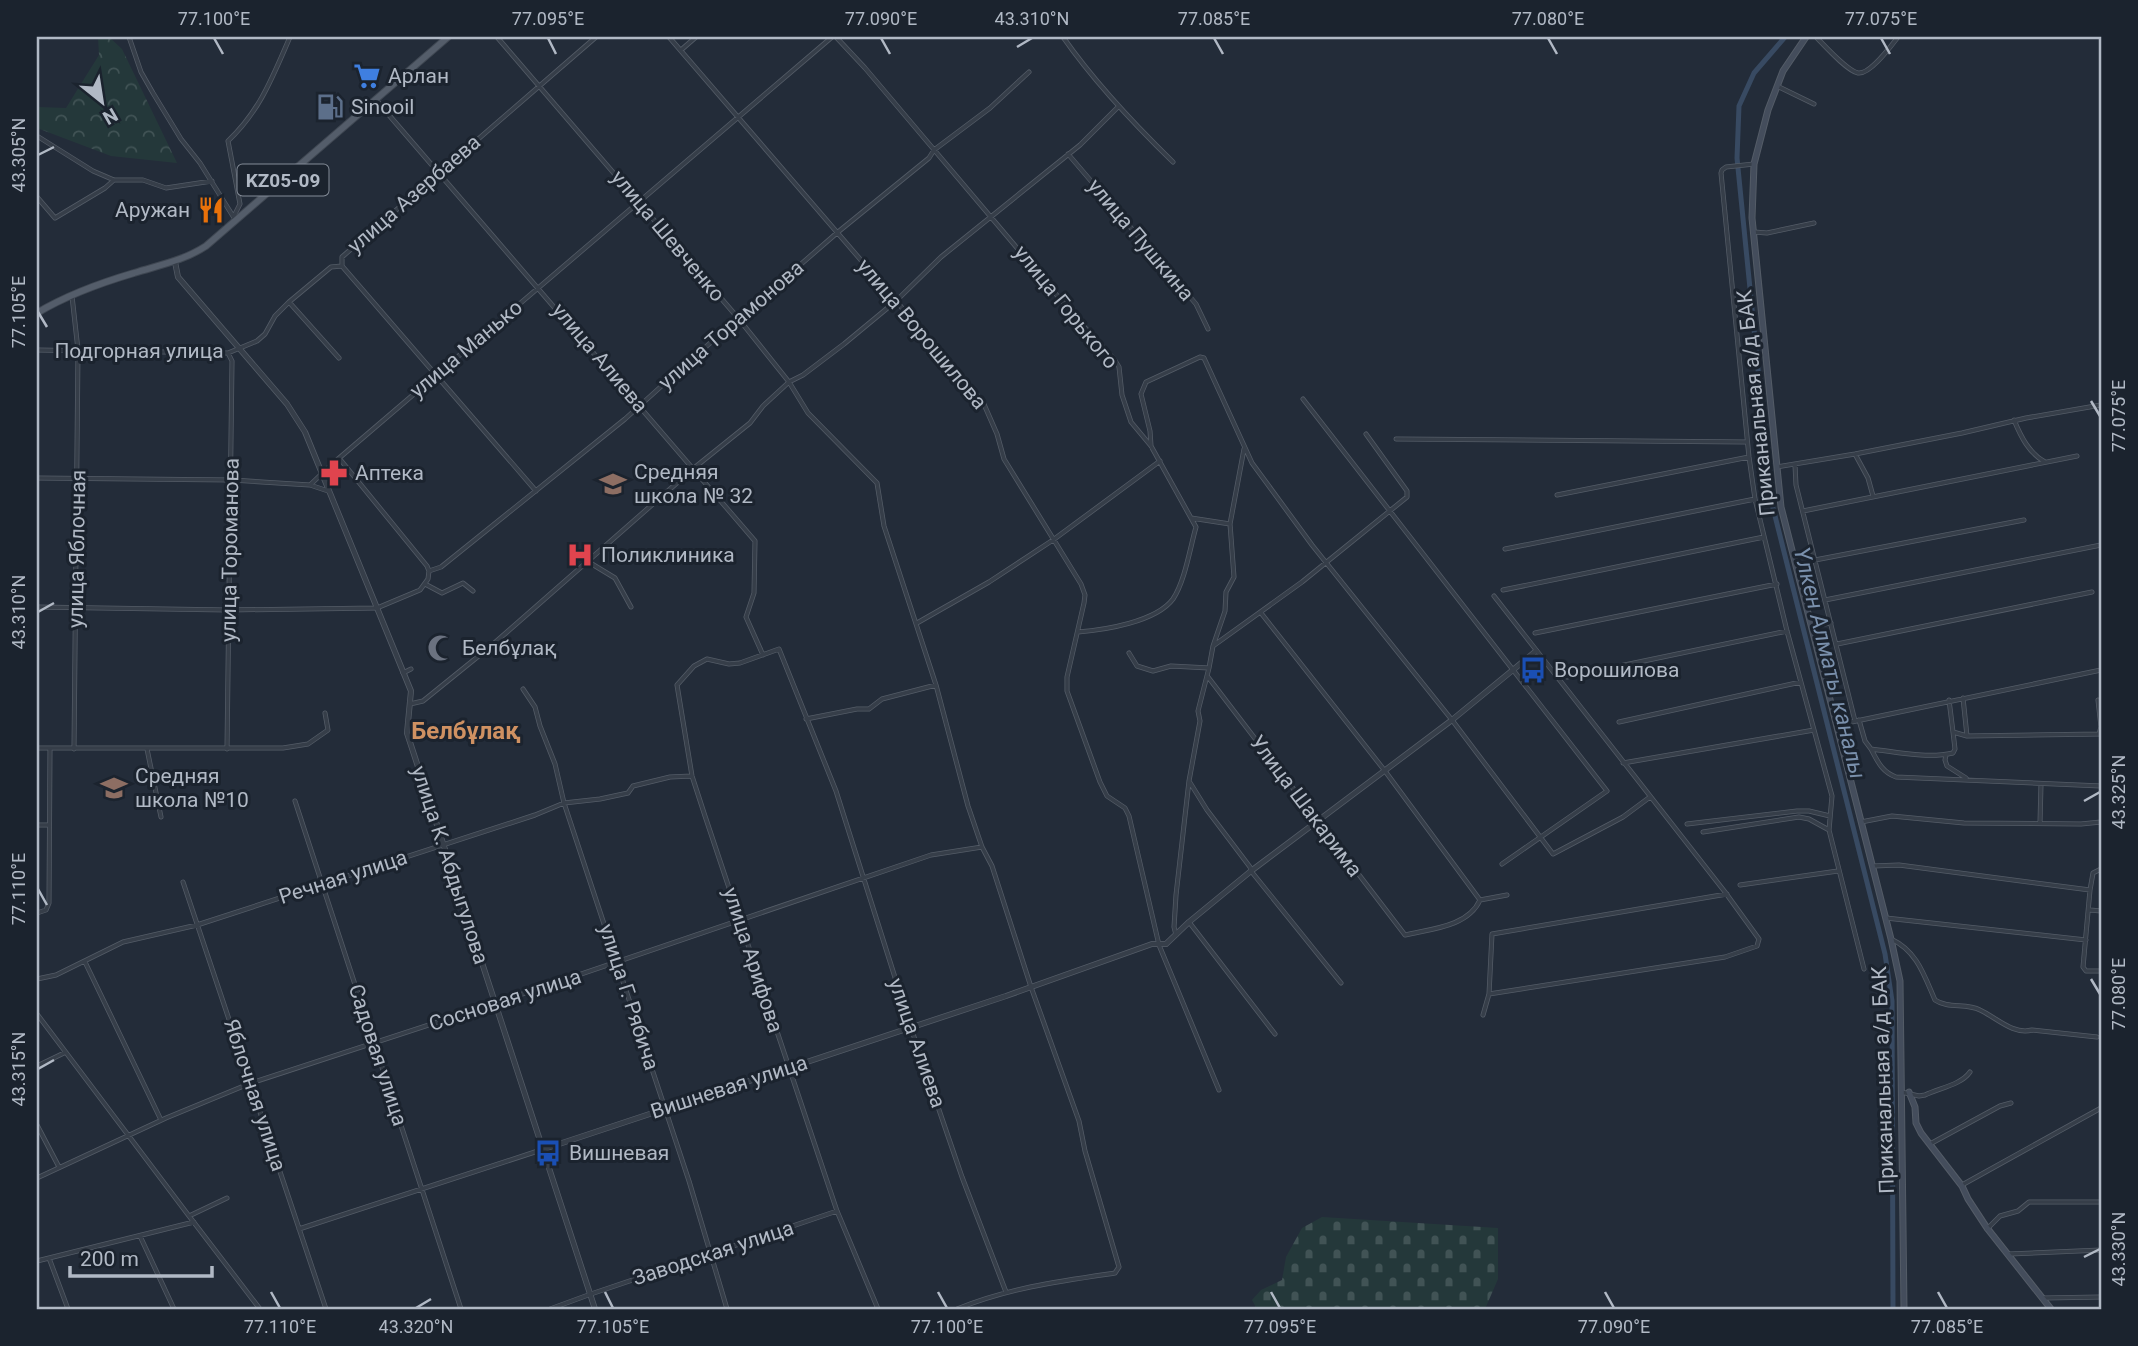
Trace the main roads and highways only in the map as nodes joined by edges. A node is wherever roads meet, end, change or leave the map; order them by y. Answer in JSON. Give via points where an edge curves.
{"nodes":[{"id":1,"x":448,"y":37,"type":"edge"},
{"id":2,"x":1806,"y":37,"type":"edge"},
{"id":3,"x":37,"y":313,"type":"edge"},
{"id":4,"x":1909,"y":1092,"type":"road end"},
{"id":5,"x":1904,"y":1309,"type":"edge"},
{"id":6,"x":2051,"y":1309,"type":"edge"}],
"edges":[{"from":1,"to":3,"type":"main road","number":"KZ05-09","via":[[206,246],[175,262],[71,294]]},
{"from":2,"to":5,"type":"main road","name":"Приканальная а/д БАК","via":[[1783,71],[1768,110],[1754,164],[1752,218],[1782,507],[1900,981]]},
{"from":4,"to":6,"type":"main road","via":[[1921,1133],[1962,1185],[1987,1229]]}]}
